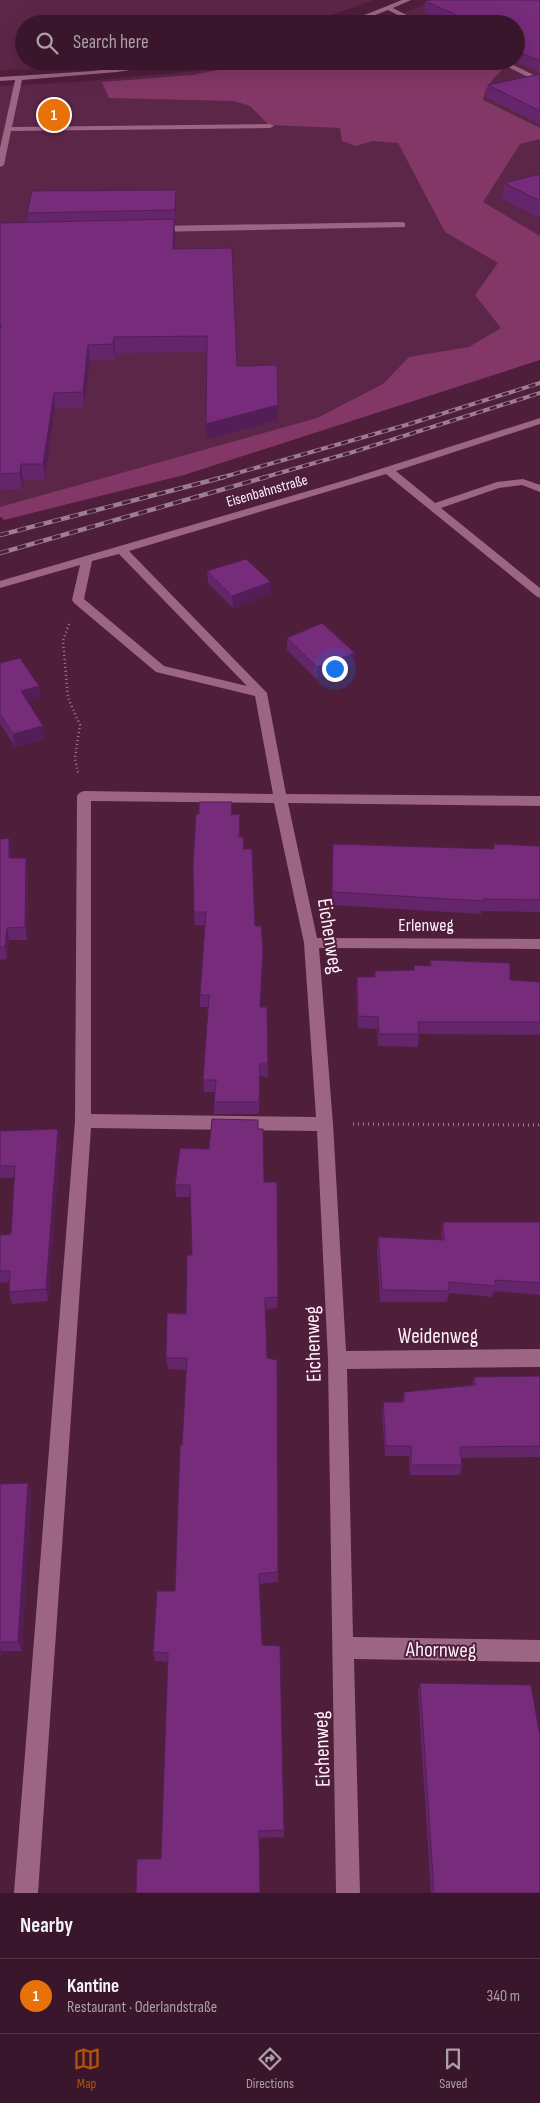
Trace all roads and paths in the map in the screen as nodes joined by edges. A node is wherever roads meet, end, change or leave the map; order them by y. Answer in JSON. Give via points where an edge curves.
{"nodes":[{"id":1,"x":408,"y":0,"type":"edge"},
{"id":2,"x":388,"y":8,"type":"junction"},
{"id":3,"x":369,"y":15,"type":"edge"},
{"id":4,"x":402,"y":15,"type":"edge"},
{"id":5,"x":116,"y":70,"type":"edge"},
{"id":6,"x":518,"y":70,"type":"edge"},
{"id":7,"x":19,"y":78,"type":"junction"},
{"id":8,"x":0,"y":79,"type":"edge"},
{"id":9,"x":540,"y":81,"type":"edge"},
{"id":10,"x":270,"y":126,"type":"dead end"},
{"id":11,"x":8,"y":129,"type":"junction"},
{"id":12,"x":0,"y":161,"type":"edge"},
{"id":13,"x":402,"y":225,"type":"dead end"},
{"id":14,"x":147,"y":229,"type":"edge"},
{"id":15,"x":540,"y":421,"type":"edge"},
{"id":16,"x":388,"y":470,"type":"junction"},
{"id":17,"x":540,"y":489,"type":"edge"},
{"id":18,"x":434,"y":507,"type":"junction"},
{"id":19,"x":122,"y":550,"type":"junction"},
{"id":20,"x":87,"y":560,"type":"junction"},
{"id":21,"x":0,"y":586,"type":"edge"},
{"id":22,"x":540,"y":594,"type":"edge"},
{"id":23,"x":78,"y":600,"type":"junction"},
{"id":24,"x":261,"y":693,"type":"junction"},
{"id":25,"x":84,"y":796,"type":"junction"},
{"id":26,"x":280,"y":797,"type":"junction"},
{"id":27,"x":540,"y":801,"type":"edge"},
{"id":28,"x":312,"y":943,"type":"junction"},
{"id":29,"x":540,"y":944,"type":"edge"},
{"id":30,"x":83,"y":1121,"type":"junction"},
{"id":31,"x":325,"y":1124,"type":"junction"},
{"id":32,"x":540,"y":1125,"type":"edge"},
{"id":33,"x":540,"y":1358,"type":"edge"},
{"id":34,"x":336,"y":1360,"type":"junction"},
{"id":35,"x":342,"y":1648,"type":"junction"},
{"id":36,"x":540,"y":1651,"type":"edge"},
{"id":37,"x":26,"y":1893,"type":"edge"},
{"id":38,"x":348,"y":1893,"type":"edge"}],
"edges":[{"from":1,"to":2,"type":"street"},
{"from":2,"to":3,"type":"street"},
{"from":2,"to":4,"type":"street"},
{"from":5,"to":7,"type":"street"},
{"from":6,"to":9,"type":"street"},
{"from":7,"to":8,"type":"street"},
{"from":7,"to":11,"type":"street"},
{"from":10,"to":11,"type":"street"},
{"from":11,"to":12,"type":"street"},
{"from":13,"to":14,"type":"street"},
{"from":15,"to":16,"type":"street","name":"Eisenbahnstraße"},
{"from":16,"to":18,"type":"street"},
{"from":16,"to":19,"type":"street","name":"Eisenbahnstraße"},
{"from":17,"to":18,"type":"street","via":[[523,482],[497,485]]},
{"from":18,"to":22,"type":"street"},
{"from":19,"to":20,"type":"street","name":"Eisenbahnstraße"},
{"from":19,"to":24,"type":"street"},
{"from":20,"to":21,"type":"street","name":"Eisenbahnstraße"},
{"from":20,"to":23,"type":"street"},
{"from":23,"to":24,"type":"street","via":[[160,669]]},
{"from":23,"to":25,"type":"path","via":[[63,641],[68,698],[80,725],[75,758]]},
{"from":24,"to":26,"type":"street","name":"Eichenweg"},
{"from":25,"to":26,"type":"street"},
{"from":25,"to":30,"type":"street"},
{"from":26,"to":27,"type":"street"},
{"from":26,"to":28,"type":"street","name":"Eichenweg"},
{"from":28,"to":29,"type":"street","name":"Erlenweg"},
{"from":28,"to":31,"type":"street","name":"Eichenweg"},
{"from":30,"to":31,"type":"street"},
{"from":30,"to":37,"type":"street"},
{"from":31,"to":32,"type":"path"},
{"from":31,"to":34,"type":"street","name":"Eichenweg"},
{"from":33,"to":34,"type":"street","name":"Weidenweg"},
{"from":34,"to":35,"type":"street","name":"Eichenweg"},
{"from":35,"to":36,"type":"street","name":"Ahornweg"},
{"from":35,"to":38,"type":"street","name":"Eichenweg"}]}
